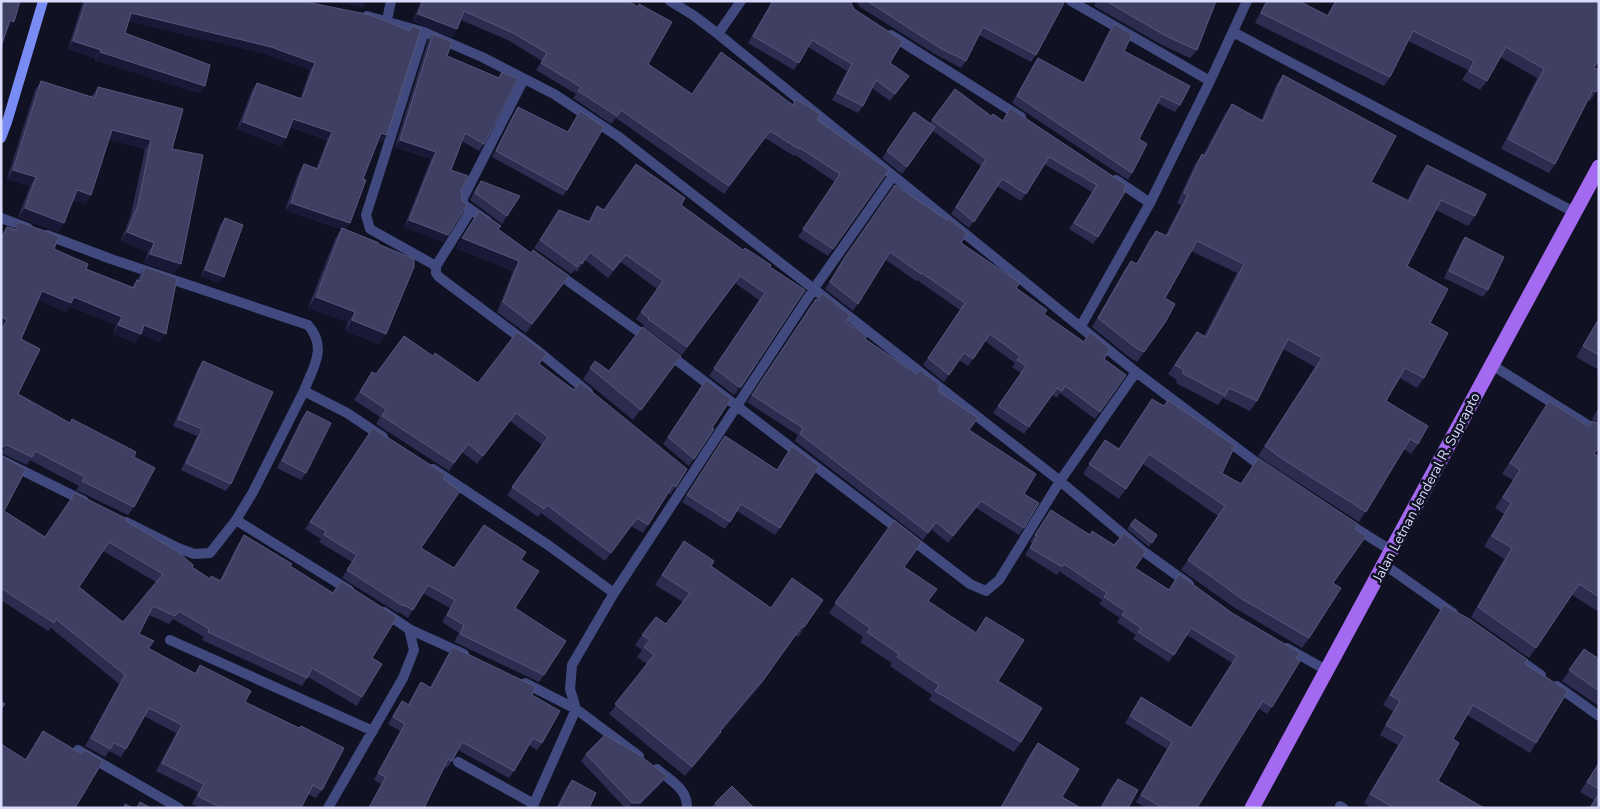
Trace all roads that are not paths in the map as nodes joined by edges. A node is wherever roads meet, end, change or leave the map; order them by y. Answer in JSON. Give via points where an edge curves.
{"nodes":[{"id":1,"x":42,"y":1,"type":"edge"},
{"id":2,"x":391,"y":1,"type":"edge"},
{"id":3,"x":670,"y":1,"type":"edge"},
{"id":4,"x":741,"y":1,"type":"edge"},
{"id":5,"x":1071,"y":1,"type":"edge"},
{"id":6,"x":1247,"y":1,"type":"edge"},
{"id":7,"x":358,"y":14,"type":"edge"},
{"id":8,"x":387,"y":20,"type":"junction"},
{"id":9,"x":880,"y":28,"type":"edge"},
{"id":10,"x":424,"y":32,"type":"junction"},
{"id":11,"x":1233,"y":32,"type":"junction"},
{"id":12,"x":718,"y":34,"type":"junction"},
{"id":13,"x":524,"y":79,"type":"junction"},
{"id":14,"x":1210,"y":81,"type":"junction"},
{"id":15,"x":4,"y":121,"type":"edge"},
{"id":16,"x":1030,"y":123,"type":"edge"},
{"id":17,"x":1,"y":138,"type":"edge"},
{"id":18,"x":1599,"y":167,"type":"edge"},
{"id":19,"x":893,"y":176,"type":"junction"},
{"id":20,"x":1110,"y":176,"type":"edge"},
{"id":21,"x":1150,"y":203,"type":"junction"},
{"id":22,"x":471,"y":210,"type":"junction"},
{"id":23,"x":1574,"y":212,"type":"junction"},
{"id":24,"x":1,"y":218,"type":"edge"},
{"id":25,"x":495,"y":227,"type":"edge"},
{"id":26,"x":436,"y":266,"type":"junction"},
{"id":27,"x":550,"y":268,"type":"edge"},
{"id":28,"x":813,"y":290,"type":"junction"},
{"id":29,"x":1081,"y":326,"type":"junction"},
{"id":30,"x":1492,"y":365,"type":"junction"},
{"id":31,"x":1136,"y":372,"type":"junction"},
{"id":32,"x":304,"y":391,"type":"junction"},
{"id":33,"x":599,"y":401,"type":"edge"},
{"id":34,"x":737,"y":407,"type":"junction"},
{"id":35,"x":1599,"y":432,"type":"edge"},
{"id":36,"x":395,"y":445,"type":"edge"},
{"id":37,"x":1,"y":460,"type":"edge"},
{"id":38,"x":428,"y":466,"type":"edge"},
{"id":39,"x":1270,"y":473,"type":"edge"},
{"id":40,"x":1060,"y":481,"type":"junction"},
{"id":41,"x":90,"y":504,"type":"edge"},
{"id":42,"x":1335,"y":515,"type":"edge"},
{"id":43,"x":116,"y":517,"type":"edge"},
{"id":44,"x":236,"y":520,"type":"junction"},
{"id":45,"x":1392,"y":551,"type":"junction"},
{"id":46,"x":1384,"y":565,"type":"junction"},
{"id":47,"x":1199,"y":591,"type":"edge"},
{"id":48,"x":614,"y":593,"type":"junction"},
{"id":49,"x":362,"y":598,"type":"edge"},
{"id":50,"x":378,"y":608,"type":"edge"},
{"id":51,"x":1464,"y":621,"type":"edge"},
{"id":52,"x":409,"y":629,"type":"junction"},
{"id":53,"x":170,"y":640,"type":"dead end"},
{"id":54,"x":1276,"y":642,"type":"edge"},
{"id":55,"x":1504,"y":649,"type":"edge"},
{"id":56,"x":473,"y":658,"type":"edge"},
{"id":57,"x":1326,"y":670,"type":"junction"},
{"id":58,"x":517,"y":679,"type":"edge"},
{"id":59,"x":576,"y":709,"type":"junction"},
{"id":60,"x":1599,"y":716,"type":"edge"},
{"id":61,"x":373,"y":731,"type":"junction"},
{"id":62,"x":78,"y":750,"type":"edge"},
{"id":63,"x":458,"y":762,"type":"edge"},
{"id":64,"x":533,"y":806,"type":"edge"},
{"id":65,"x":179,"y":808,"type":"edge"},
{"id":66,"x":328,"y":808,"type":"edge"},
{"id":67,"x":687,"y":808,"type":"edge"},
{"id":68,"x":1252,"y":808,"type":"edge"}],
"edges":[{"from":1,"to":15,"type":"main road"},
{"from":2,"to":8,"type":"street"},
{"from":3,"to":12,"type":"street"},
{"from":4,"to":12,"type":"street"},
{"from":5,"to":14,"type":"street"},
{"from":6,"to":11,"type":"street"},
{"from":7,"to":8,"type":"street"},
{"from":8,"to":10,"type":"street"},
{"from":9,"to":16,"type":"street"},
{"from":10,"to":13,"type":"street"},
{"from":10,"to":26,"type":"street","via":[[366,215],[370,229]]},
{"from":11,"to":14,"type":"street"},
{"from":11,"to":23,"type":"street"},
{"from":12,"to":19,"type":"street"},
{"from":13,"to":22,"type":"street","via":[[463,198]]},
{"from":13,"to":28,"type":"street","via":[[554,94],[618,137]]},
{"from":14,"to":21,"type":"street"},
{"from":15,"to":17,"type":"main road"},
{"from":18,"to":23,"type":"main road","name":"Jalan Letnan Jenderal R. Suprapto"},
{"from":19,"to":28,"type":"street"},
{"from":19,"to":29,"type":"street"},
{"from":20,"to":21,"type":"street"},
{"from":21,"to":29,"type":"street"},
{"from":22,"to":25,"type":"street"},
{"from":22,"to":26,"type":"street"},
{"from":23,"to":30,"type":"main road","name":"Jalan Letnan Jenderal R. Suprapto"},
{"from":24,"to":32,"type":"street","via":[[111,259],[308,325],[319,344],[318,357]]},
{"from":26,"to":33,"type":"street","via":[[439,277]]},
{"from":27,"to":34,"type":"street"},
{"from":28,"to":34,"type":"street"},
{"from":28,"to":40,"type":"street"},
{"from":29,"to":31,"type":"street"},
{"from":30,"to":35,"type":"street"},
{"from":30,"to":45,"type":"main road","name":"Jalan Letnan Jenderal R. Suprapto"},
{"from":31,"to":39,"type":"street"},
{"from":31,"to":40,"type":"street"},
{"from":32,"to":36,"type":"street","via":[[347,413]]},
{"from":32,"to":44,"type":"street"},
{"from":34,"to":40,"type":"street","via":[[970,584],[986,591],[999,580]]},
{"from":34,"to":48,"type":"street","via":[[688,473]]},
{"from":37,"to":41,"type":"street"},
{"from":38,"to":48,"type":"street"},
{"from":40,"to":47,"type":"street","via":[[1143,551]]},
{"from":42,"to":45,"type":"street"},
{"from":43,"to":44,"type":"street","via":[[194,554],[210,553]]},
{"from":44,"to":49,"type":"street"},
{"from":45,"to":46,"type":"main road","name":"Jalan Letnan Jenderal R. Suprapto"},
{"from":46,"to":51,"type":"street"},
{"from":46,"to":57,"type":"main road","name":"Jalan Letnan Jenderal R. Suprapto"},
{"from":48,"to":59,"type":"street","via":[[572,665],[570,689]]},
{"from":50,"to":52,"type":"street"},
{"from":52,"to":56,"type":"street"},
{"from":52,"to":61,"type":"street","via":[[414,650],[403,678]]},
{"from":53,"to":61,"type":"street"},
{"from":54,"to":57,"type":"street"},
{"from":55,"to":60,"type":"street"},
{"from":57,"to":68,"type":"main road","name":"Jalan Letnan Jenderal R. Suprapto"},
{"from":58,"to":59,"type":"street"},
{"from":59,"to":64,"type":"street"},
{"from":59,"to":67,"type":"street","via":[[677,785],[685,794]]},
{"from":61,"to":66,"type":"street"},
{"from":62,"to":65,"type":"street"},
{"from":63,"to":64,"type":"street"}]}
